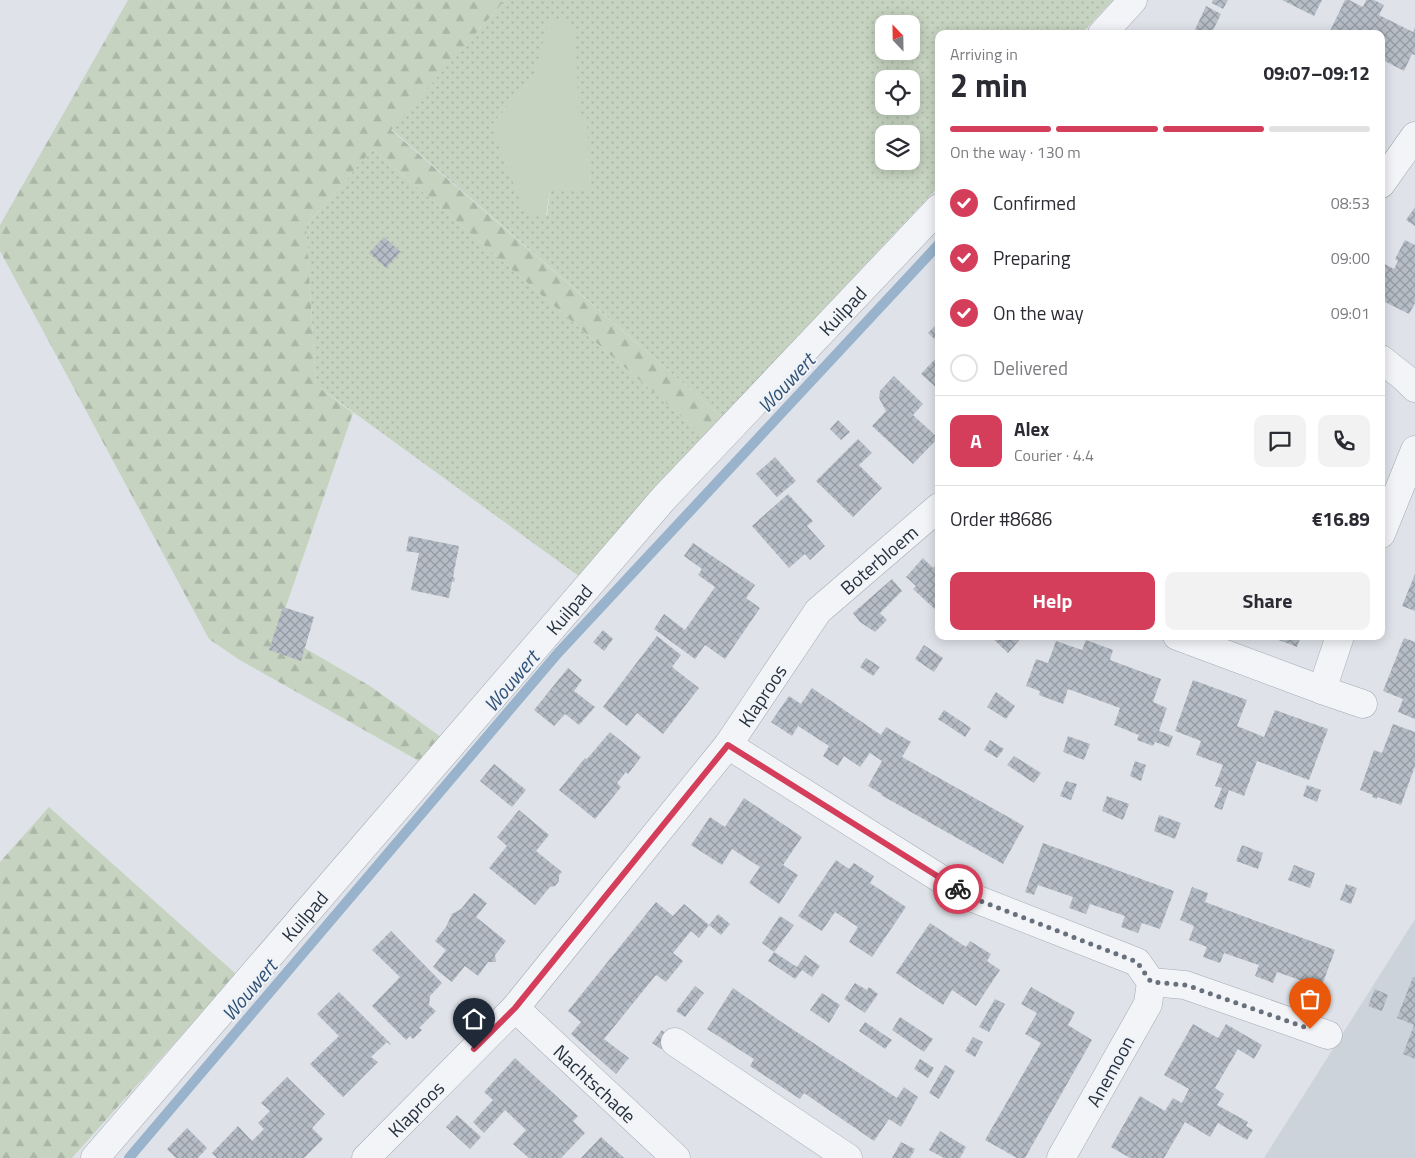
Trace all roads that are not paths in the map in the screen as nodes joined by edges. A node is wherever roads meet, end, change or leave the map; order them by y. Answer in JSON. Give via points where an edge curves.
{"nodes":[{"id":1,"x":1133,"y":0,"type":"edge"},
{"id":2,"x":1106,"y":30,"type":"edge"},
{"id":3,"x":1415,"y":136,"type":"edge"},
{"id":4,"x":1385,"y":178,"type":"edge"},
{"id":5,"x":935,"y":212,"type":"edge"},
{"id":6,"x":1385,"y":361,"type":"edge"},
{"id":7,"x":1415,"y":388,"type":"edge"},
{"id":8,"x":1415,"y":450,"type":"edge"},
{"id":9,"x":935,"y":510,"type":"edge"},
{"id":10,"x":1385,"y":524,"type":"edge"},
{"id":11,"x":818,"y":611,"type":"joint"},
{"id":12,"x":1188,"y":640,"type":"edge"},
{"id":13,"x":1339,"y":640,"type":"edge"},
{"id":14,"x":1322,"y":690,"type":"junction"},
{"id":15,"x":1362,"y":704,"type":"dead end"},
{"id":16,"x":728,"y":745,"type":"junction"},
{"id":17,"x":1151,"y":982,"type":"junction"},
{"id":18,"x":515,"y":1008,"type":"junction"},
{"id":19,"x":1328,"y":1035,"type":"dead end"},
{"id":20,"x":675,"y":1042,"type":"dead end"},
{"id":21,"x":95,"y":1158,"type":"edge"},
{"id":22,"x":366,"y":1158,"type":"edge"},
{"id":23,"x":676,"y":1158,"type":"edge"},
{"id":24,"x":848,"y":1158,"type":"edge"},
{"id":25,"x":1061,"y":1158,"type":"edge"}],
"edges":[{"from":1,"to":2,"type":"street"},
{"from":3,"to":4,"type":"street"},
{"from":5,"to":21,"type":"street","name":"Kuilpad","via":[[664,498]]},
{"from":6,"to":7,"type":"street"},
{"from":8,"to":10,"type":"street"},
{"from":9,"to":11,"type":"street","name":"Boterbloem"},
{"from":11,"to":16,"type":"street","name":"Klaproos"},
{"from":12,"to":14,"type":"street"},
{"from":13,"to":14,"type":"street"},
{"from":14,"to":15,"type":"street"},
{"from":16,"to":17,"type":"street","via":[[968,896],[1137,962]]},
{"from":16,"to":18,"type":"street","name":"Klaproos"},
{"from":17,"to":19,"type":"street","via":[[1186,985]]},
{"from":17,"to":25,"type":"street","name":"Anemoon","via":[[1148,1004]]},
{"from":18,"to":22,"type":"street","name":"Klaproos"},
{"from":18,"to":23,"type":"street","name":"Nachtschade"},
{"from":20,"to":24,"type":"street"}]}
